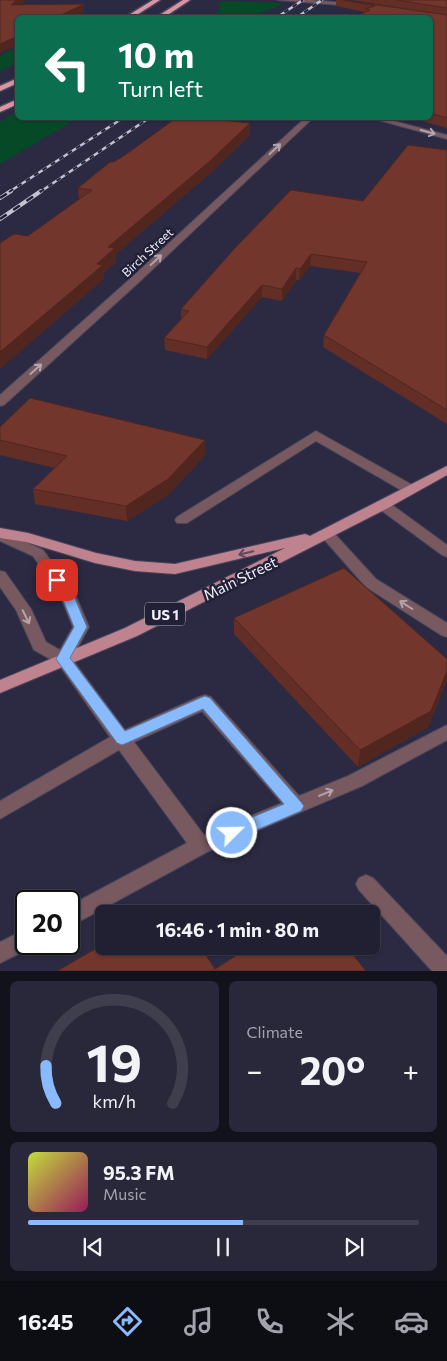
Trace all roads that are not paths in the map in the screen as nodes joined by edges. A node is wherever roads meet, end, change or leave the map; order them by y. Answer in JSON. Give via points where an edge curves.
{"nodes":[{"id":1,"x":157,"y":0,"type":"edge"},
{"id":2,"x":187,"y":0,"type":"edge"},
{"id":3,"x":281,"y":0,"type":"edge"},
{"id":4,"x":362,"y":5,"type":"edge"},
{"id":5,"x":132,"y":15,"type":"edge"},
{"id":6,"x":163,"y":15,"type":"edge"},
{"id":7,"x":15,"y":82,"type":"edge"},
{"id":8,"x":0,"y":89,"type":"edge"},
{"id":9,"x":15,"y":102,"type":"edge"},
{"id":10,"x":0,"y":110,"type":"edge"},
{"id":11,"x":307,"y":120,"type":"edge"},
{"id":12,"x":383,"y":120,"type":"edge"},
{"id":13,"x":447,"y":137,"type":"edge"},
{"id":14,"x":0,"y":402,"type":"edge"},
{"id":15,"x":447,"y":470,"type":"edge"},
{"id":16,"x":410,"y":490,"type":"junction"},
{"id":17,"x":383,"y":506,"type":"junction"},
{"id":18,"x":182,"y":520,"type":"dead end"},
{"id":19,"x":0,"y":534,"type":"edge"},
{"id":20,"x":327,"y":534,"type":"junction"},
{"id":21,"x":447,"y":552,"type":"edge"},
{"id":22,"x":0,"y":576,"type":"edge"},
{"id":23,"x":447,"y":631,"type":"edge"},
{"id":24,"x":63,"y":659,"type":"junction"},
{"id":25,"x":0,"y":687,"type":"edge"},
{"id":26,"x":447,"y":732,"type":"edge"},
{"id":27,"x":122,"y":739,"type":"junction"},
{"id":28,"x":296,"y":806,"type":"junction"},
{"id":29,"x":0,"y":810,"type":"edge"},
{"id":30,"x":200,"y":846,"type":"junction"},
{"id":31,"x":366,"y":884,"type":"dead end"},
{"id":32,"x":80,"y":910,"type":"edge"},
{"id":33,"x":15,"y":945,"type":"edge"},
{"id":34,"x":0,"y":953,"type":"edge"},
{"id":35,"x":446,"y":971,"type":"edge"}],
"edges":[{"from":1,"to":5,"type":"highway"},
{"from":2,"to":6,"type":"highway"},
{"from":3,"to":4,"type":"street"},
{"from":7,"to":8,"type":"highway"},
{"from":9,"to":10,"type":"highway"},
{"from":14,"to":11,"type":"street","name":"Birch Street","one_way":true},
{"from":12,"to":13,"type":"street","one_way":true},
{"from":15,"to":16,"type":"main road","name":"Main Street","number":"US 1"},
{"from":16,"to":17,"type":"main road","name":"Main Street","number":"US 1"},
{"from":16,"to":18,"type":"street","via":[[316,435]]},
{"from":17,"to":20,"type":"main road","name":"Main Street","number":"US 1"},
{"from":17,"to":21,"type":"street"},
{"from":20,"to":19,"type":"main road","one_way":true,"via":[[175,569],[135,566],[28,538]]},
{"from":19,"to":24,"type":"street","via":[[38,553],[67,594],[80,627]]},
{"from":23,"to":20,"type":"street","one_way":true,"via":[[371,583]]},
{"from":20,"to":24,"type":"main road","name":"Main Street","number":"US 1","via":[[131,632]]},
{"from":22,"to":24,"type":"street","one_way":true,"via":[[23,610],[40,646]]},
{"from":24,"to":25,"type":"main road","name":"Main Street","number":"US 1"},
{"from":24,"to":27,"type":"street"},
{"from":28,"to":26,"type":"street","one_way":true,"via":[[355,780]]},
{"from":27,"to":28,"type":"street","via":[[205,702]]},
{"from":27,"to":29,"type":"street"},
{"from":27,"to":30,"type":"street"},
{"from":28,"to":30,"type":"street"},
{"from":30,"to":32,"type":"street"},
{"from":31,"to":35,"type":"street"},
{"from":33,"to":34,"type":"street"}]}
